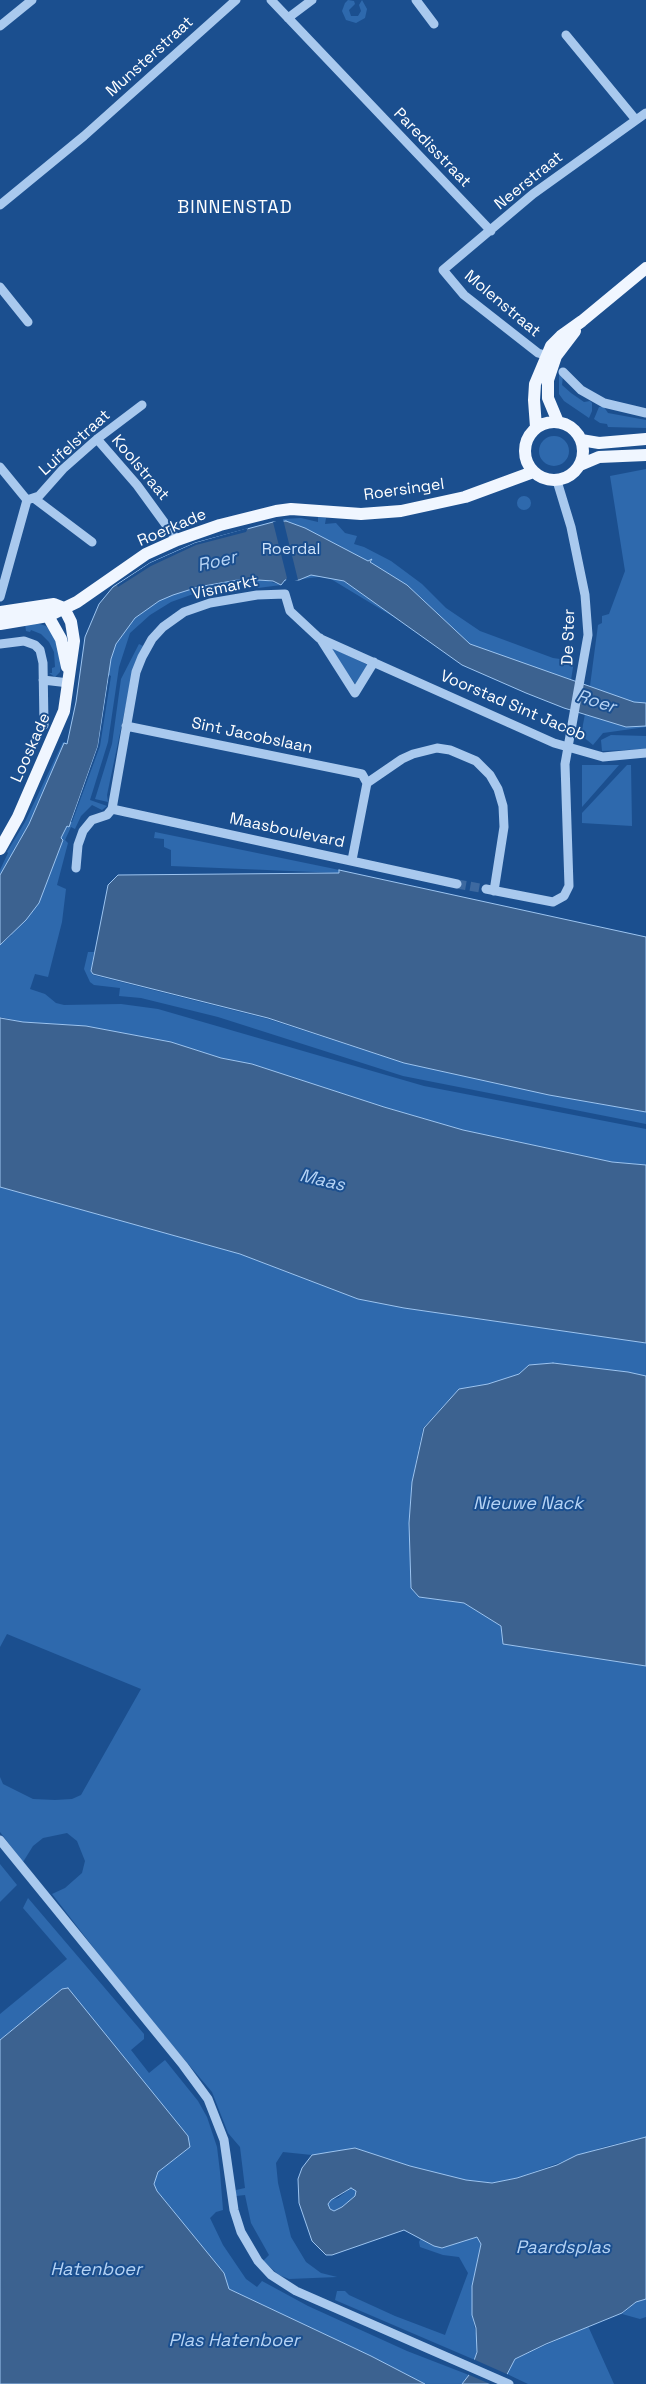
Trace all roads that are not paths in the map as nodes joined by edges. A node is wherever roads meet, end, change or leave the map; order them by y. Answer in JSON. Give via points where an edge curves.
{"nodes":[{"id":1,"x":32,"y":0,"type":"edge"},
{"id":2,"x":236,"y":0,"type":"edge"},
{"id":3,"x":271,"y":0,"type":"edge"},
{"id":4,"x":312,"y":0,"type":"edge"},
{"id":5,"x":416,"y":0,"type":"edge"},
{"id":6,"x":288,"y":18,"type":"junction"},
{"id":7,"x":434,"y":24,"type":"dead end"},
{"id":8,"x":0,"y":26,"type":"edge"},
{"id":9,"x":566,"y":35,"type":"dead end"},
{"id":10,"x":646,"y":113,"type":"edge"},
{"id":11,"x":636,"y":120,"type":"junction"},
{"id":12,"x":0,"y":205,"type":"edge"},
{"id":13,"x":491,"y":231,"type":"junction"},
{"id":14,"x":646,"y":268,"type":"edge"},
{"id":15,"x":443,"y":270,"type":"joint"},
{"id":16,"x":0,"y":287,"type":"edge"},
{"id":17,"x":582,"y":321,"type":"junction"},
{"id":18,"x":28,"y":322,"type":"dead end"},
{"id":19,"x":546,"y":356,"type":"junction"},
{"id":20,"x":563,"y":372,"type":"dead end"},
{"id":21,"x":142,"y":405,"type":"dead end"},
{"id":22,"x":646,"y":414,"type":"edge"},
{"id":23,"x":558,"y":422,"type":"junction"},
{"id":24,"x":536,"y":427,"type":"junction"},
{"id":25,"x":96,"y":439,"type":"junction"},
{"id":26,"x":646,"y":439,"type":"edge"},
{"id":27,"x":581,"y":440,"type":"junction"},
{"id":28,"x":646,"y":455,"type":"edge"},
{"id":29,"x":580,"y":465,"type":"junction"},
{"id":30,"x":0,"y":467,"type":"edge"},
{"id":31,"x":533,"y":472,"type":"junction"},
{"id":32,"x":3,"y":478,"type":"edge"},
{"id":33,"x":558,"y":480,"type":"junction"},
{"id":34,"x":31,"y":499,"type":"junction"},
{"id":35,"x":276,"y":511,"type":"joint"},
{"id":36,"x":176,"y":540,"type":"junction"},
{"id":37,"x":92,"y":542,"type":"dead end"},
{"id":38,"x":285,"y":594,"type":"joint"},
{"id":39,"x":0,"y":597,"type":"edge"},
{"id":40,"x":64,"y":608,"type":"junction"},
{"id":41,"x":48,"y":616,"type":"junction"},
{"id":42,"x":0,"y":618,"type":"edge"},
{"id":43,"x":319,"y":638,"type":"junction"},
{"id":44,"x":2,"y":643,"type":"edge"},
{"id":45,"x":374,"y":662,"type":"junction"},
{"id":46,"x":43,"y":680,"type":"junction"},
{"id":47,"x":69,"y":682,"type":"junction"},
{"id":48,"x":44,"y":725,"type":"dead end"},
{"id":49,"x":126,"y":726,"type":"junction"},
{"id":50,"x":568,"y":748,"type":"junction"},
{"id":51,"x":646,"y":753,"type":"edge"},
{"id":52,"x":367,"y":783,"type":"junction"},
{"id":53,"x":112,"y":809,"type":"junction"},
{"id":54,"x":0,"y":849,"type":"edge"},
{"id":55,"x":352,"y":860,"type":"junction"},
{"id":56,"x":76,"y":868,"type":"dead end"},
{"id":57,"x":457,"y":884,"type":"tunnel mouth"},
{"id":58,"x":0,"y":1840,"type":"edge"},
{"id":59,"x":509,"y":2384,"type":"edge"}],
"edges":[{"from":1,"to":8,"type":"street"},
{"from":2,"to":12,"type":"street","name":"Munsterstraat","via":[[84,136]]},
{"from":3,"to":6,"type":"street","name":"Paredisstraat"},
{"from":4,"to":6,"type":"street"},
{"from":5,"to":7,"type":"street"},
{"from":6,"to":13,"type":"street","name":"Paredisstraat"},
{"from":9,"to":11,"type":"street"},
{"from":10,"to":11,"type":"street","name":"Neerstraat"},
{"from":11,"to":13,"type":"street","name":"Neerstraat","via":[[540,189]]},
{"from":13,"to":15,"type":"street","name":"Neerstraat"},
{"from":14,"to":17,"type":"main road"},
{"from":15,"to":19,"type":"street","name":"Molenstraat","via":[[464,295]]},
{"from":16,"to":18,"type":"street"},
{"from":17,"to":19,"type":"main road","via":[[556,339]]},
{"from":17,"to":23,"type":"main road","via":[[559,351],[549,374],[548,398]]},
{"from":19,"to":24,"type":"main road","via":[[534,388]]},
{"from":20,"to":22,"type":"street","via":[[580,390],[604,403]]},
{"from":21,"to":25,"type":"street","name":"Luifelstraat"},
{"from":23,"to":24,"type":"main road"},
{"from":23,"to":27,"type":"main road","via":[[571,427]]},
{"from":24,"to":31,"type":"main road","via":[[528,436],[525,448],[526,461]]},
{"from":25,"to":34,"type":"street","name":"Luifelstraat"},
{"from":25,"to":36,"type":"street","name":"Koolstraat","via":[[137,485]]},
{"from":26,"to":27,"type":"main road","via":[[599,443]]},
{"from":27,"to":29,"type":"main road","via":[[583,454]]},
{"from":28,"to":29,"type":"main road","via":[[599,457]]},
{"from":29,"to":33,"type":"main road","via":[[572,475]]},
{"from":30,"to":32,"type":"street"},
{"from":31,"to":33,"type":"main road","via":[[544,479]]},
{"from":31,"to":35,"type":"main road","name":"Roersingel","via":[[465,497],[401,511],[361,514]]},
{"from":32,"to":34,"type":"street"},
{"from":33,"to":50,"type":"street","name":"De Ster","via":[[586,595],[588,635]]},
{"from":34,"to":37,"type":"street"},
{"from":34,"to":39,"type":"street"},
{"from":35,"to":36,"type":"main road","name":"Roerkade"},
{"from":36,"to":40,"type":"main road","name":"Roerkade","via":[[146,554]]},
{"from":38,"to":43,"type":"street","name":"Voorstad Sint Jacob","via":[[290,611]]},
{"from":38,"to":49,"type":"street","name":"Vismarkt","via":[[210,603],[184,612],[163,627],[152,639],[136,672]]},
{"from":40,"to":41,"type":"main road","name":"Roerkade"},
{"from":40,"to":42,"type":"main road","name":"Roerkade","via":[[54,604]]},
{"from":40,"to":47,"type":"main road","name":"Looskade","via":[[73,631]]},
{"from":41,"to":42,"type":"main road","name":"Roerkade"},
{"from":41,"to":47,"type":"main road","name":"Looskade","via":[[65,651]]},
{"from":43,"to":45,"type":"street","name":"Voorstad Sint Jacob"},
{"from":43,"to":45,"type":"street","name":"Voorstad Sint Jacob","via":[[355,693]]},
{"from":44,"to":46,"type":"street","via":[[24,641],[36,645],[41,654]]},
{"from":45,"to":50,"type":"street","name":"Voorstad Sint Jacob"},
{"from":46,"to":47,"type":"street"},
{"from":46,"to":48,"type":"street"},
{"from":47,"to":54,"type":"main road","name":"Looskade","via":[[60,724]]},
{"from":49,"to":52,"type":"street","name":"Sint Jacobslaan","via":[[362,774]]},
{"from":49,"to":53,"type":"street","name":"Vismarkt"},
{"from":50,"to":51,"type":"street","name":"Voorstad Sint Jacob","via":[[603,757]]},
{"from":50,"to":52,"type":"street","name":"De Ster","via":[[565,764],[569,886],[564,896],[553,902],[490,890],[504,827],[503,806],[490,775],[476,762],[450,750],[426,750],[402,759]]},
{"from":52,"to":55,"type":"street"},
{"from":53,"to":55,"type":"street","name":"Maasboulevard"},
{"from":53,"to":56,"type":"street","via":[[87,825],[78,846]]},
{"from":55,"to":57,"type":"street","name":"Maasboulevard"},
{"from":58,"to":59,"type":"street","via":[[208,2099],[224,2140],[234,2210],[241,2232],[258,2261],[271,2275],[296,2290]]}]}
